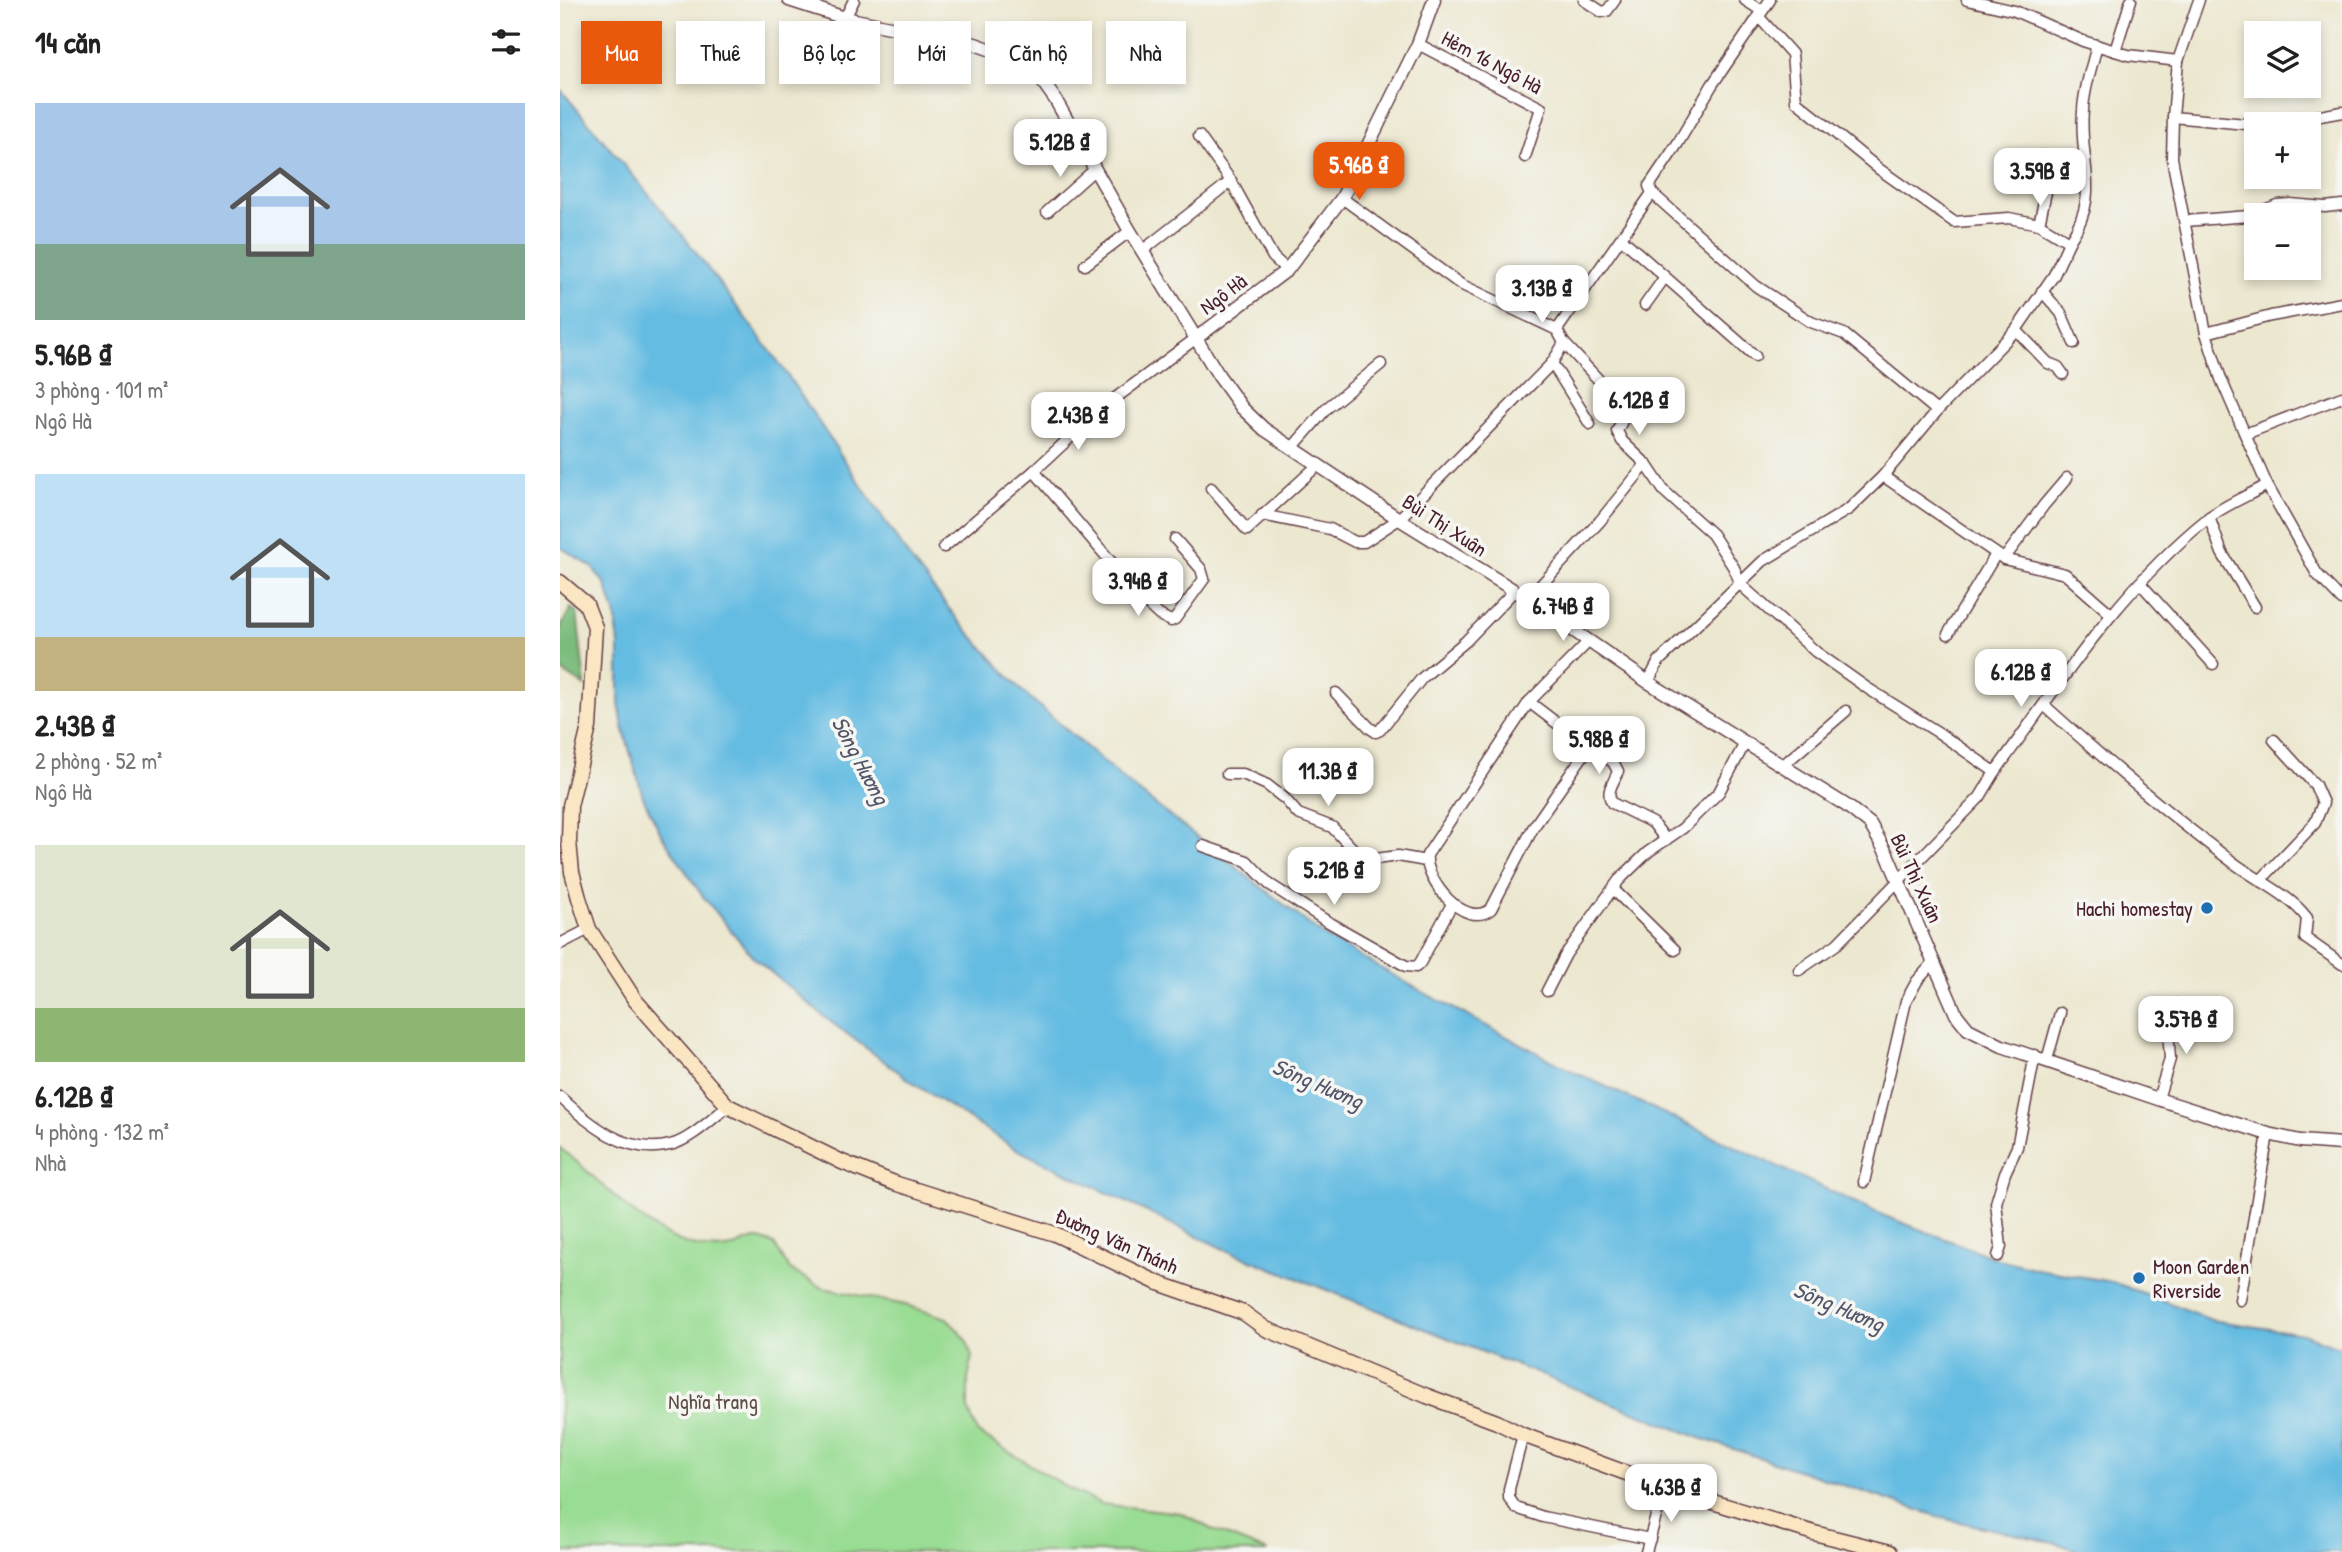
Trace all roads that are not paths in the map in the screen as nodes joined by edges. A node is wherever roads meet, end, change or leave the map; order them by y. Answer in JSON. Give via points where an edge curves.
{"nodes":[{"id":1,"x":789,"y":0,"type":"edge"},
{"id":2,"x":853,"y":0,"type":"edge"},
{"id":3,"x":1434,"y":0,"type":"edge"},
{"id":4,"x":1584,"y":0,"type":"edge"},
{"id":5,"x":1615,"y":0,"type":"edge"},
{"id":6,"x":1745,"y":0,"type":"edge"},
{"id":7,"x":1769,"y":0,"type":"edge"},
{"id":8,"x":1967,"y":0,"type":"edge"},
{"id":9,"x":2131,"y":0,"type":"edge"},
{"id":10,"x":2199,"y":0,"type":"edge"},
{"id":11,"x":1760,"y":14,"type":"junction"},
{"id":12,"x":845,"y":18,"type":"junction"},
{"id":13,"x":1418,"y":44,"type":"junction"},
{"id":14,"x":2097,"y":45,"type":"junction"},
{"id":15,"x":2115,"y":51,"type":"junction"},
{"id":16,"x":2178,"y":61,"type":"junction"},
{"id":17,"x":2342,"y":112,"type":"edge"},
{"id":18,"x":2321,"y":116,"type":"edge"},
{"id":19,"x":2173,"y":117,"type":"junction"},
{"id":20,"x":2244,"y":124,"type":"edge"},
{"id":21,"x":1199,"y":136,"type":"dead end"},
{"id":22,"x":2043,"y":156,"type":"dead end"},
{"id":23,"x":1525,"y":157,"type":"dead end"},
{"id":24,"x":1094,"y":170,"type":"junction"},
{"id":25,"x":1231,"y":181,"type":"junction"},
{"id":26,"x":1652,"y":193,"type":"junction"},
{"id":27,"x":1342,"y":198,"type":"junction"},
{"id":28,"x":2342,"y":205,"type":"edge"},
{"id":29,"x":1047,"y":212,"type":"dead end"},
{"id":30,"x":2185,"y":221,"type":"junction"},
{"id":31,"x":2039,"y":224,"type":"junction"},
{"id":32,"x":1130,"y":231,"type":"junction"},
{"id":33,"x":1622,"y":239,"type":"junction"},
{"id":34,"x":2069,"y":242,"type":"junction"},
{"id":35,"x":1142,"y":251,"type":"junction"},
{"id":36,"x":1085,"y":265,"type":"dead end"},
{"id":37,"x":1287,"y":270,"type":"junction"},
{"id":38,"x":1665,"y":277,"type":"junction"},
{"id":39,"x":2042,"y":291,"type":"junction"},
{"id":40,"x":2342,"y":303,"type":"edge"},
{"id":41,"x":1645,"y":305,"type":"dead end"},
{"id":42,"x":1557,"y":330,"type":"junction"},
{"id":43,"x":2016,"y":330,"type":"junction"},
{"id":44,"x":2206,"y":333,"type":"junction"},
{"id":45,"x":1195,"y":339,"type":"junction"},
{"id":46,"x":1564,"y":343,"type":"junction"},
{"id":47,"x":2074,"y":343,"type":"dead end"},
{"id":48,"x":1755,"y":356,"type":"dead end"},
{"id":49,"x":1552,"y":363,"type":"junction"},
{"id":50,"x":1381,"y":364,"type":"dead end"},
{"id":51,"x":2063,"y":374,"type":"dead end"},
{"id":52,"x":1649,"y":388,"type":"dead end"},
{"id":53,"x":2342,"y":397,"type":"edge"},
{"id":54,"x":1626,"y":409,"type":"junction"},
{"id":55,"x":1937,"y":411,"type":"junction"},
{"id":56,"x":1590,"y":424,"type":"dead end"},
{"id":57,"x":2245,"y":434,"type":"junction"},
{"id":58,"x":1292,"y":448,"type":"junction"},
{"id":59,"x":1646,"y":464,"type":"junction"},
{"id":60,"x":1318,"y":465,"type":"junction"},
{"id":61,"x":1034,"y":471,"type":"junction"},
{"id":62,"x":1883,"y":476,"type":"junction"},
{"id":63,"x":2067,"y":478,"type":"dead end"},
{"id":64,"x":2267,"y":485,"type":"junction"},
{"id":65,"x":1211,"y":488,"type":"dead end"},
{"id":66,"x":1262,"y":515,"type":"junction"},
{"id":67,"x":2208,"y":517,"type":"junction"},
{"id":68,"x":1399,"y":519,"type":"junction"},
{"id":69,"x":1175,"y":540,"type":"dead end"},
{"id":70,"x":944,"y":547,"type":"dead end"},
{"id":71,"x":2000,"y":556,"type":"junction"},
{"id":72,"x":560,"y":582,"type":"edge"},
{"id":73,"x":2140,"y":583,"type":"junction"},
{"id":74,"x":1741,"y":585,"type":"junction"},
{"id":75,"x":1514,"y":591,"type":"junction"},
{"id":76,"x":1528,"y":599,"type":"junction"},
{"id":77,"x":2342,"y":600,"type":"edge"},
{"id":78,"x":2255,"y":607,"type":"dead end"},
{"id":79,"x":2111,"y":614,"type":"junction"},
{"id":80,"x":1948,"y":634,"type":"dead end"},
{"id":81,"x":1589,"y":641,"type":"junction"},
{"id":82,"x":2213,"y":664,"type":"dead end"},
{"id":83,"x":1648,"y":682,"type":"junction"},
{"id":84,"x":1336,"y":693,"type":"dead end"},
{"id":85,"x":1529,"y":702,"type":"junction"},
{"id":86,"x":2044,"y":705,"type":"junction"},
{"id":87,"x":1846,"y":711,"type":"dead end"},
{"id":88,"x":2274,"y":740,"type":"dead end"},
{"id":89,"x":1745,"y":743,"type":"junction"},
{"id":90,"x":1589,"y":747,"type":"junction"},
{"id":91,"x":1782,"y":766,"type":"junction"},
{"id":92,"x":1996,"y":772,"type":"junction"},
{"id":93,"x":1227,"y":774,"type":"dead end"},
{"id":94,"x":1666,"y":840,"type":"junction"},
{"id":95,"x":1203,"y":846,"type":"dead end"},
{"id":96,"x":1426,"y":861,"type":"junction"},
{"id":97,"x":1899,"y":879,"type":"junction"},
{"id":98,"x":2260,"y":881,"type":"junction"},
{"id":99,"x":1613,"y":889,"type":"junction"},
{"id":100,"x":1452,"y":904,"type":"junction"},
{"id":101,"x":589,"y":929,"type":"junction"},
{"id":102,"x":560,"y":944,"type":"edge"},
{"id":103,"x":1675,"y":950,"type":"dead end"},
{"id":104,"x":1934,"y":962,"type":"junction"},
{"id":105,"x":2342,"y":964,"type":"edge"},
{"id":106,"x":1799,"y":970,"type":"dead end"},
{"id":107,"x":1547,"y":991,"type":"dead end"},
{"id":108,"x":2176,"y":1004,"type":"dead end"},
{"id":109,"x":2060,"y":1013,"type":"dead end"},
{"id":110,"x":2041,"y":1058,"type":"junction"},
{"id":111,"x":560,"y":1097,"type":"edge"},
{"id":112,"x":2158,"y":1099,"type":"junction"},
{"id":113,"x":728,"y":1106,"type":"junction"},
{"id":114,"x":2268,"y":1134,"type":"junction"},
{"id":115,"x":2342,"y":1144,"type":"edge"},
{"id":116,"x":1864,"y":1182,"type":"dead end"},
{"id":117,"x":1998,"y":1256,"type":"dead end"},
{"id":118,"x":2240,"y":1300,"type":"dead end"},
{"id":119,"x":1523,"y":1435,"type":"junction"},
{"id":120,"x":1664,"y":1487,"type":"junction"},
{"id":121,"x":1650,"y":1539,"type":"junction"},
{"id":122,"x":1646,"y":1552,"type":"edge"},
{"id":123,"x":1891,"y":1552,"type":"edge"}],
"edges":[{"from":1,"to":12,"type":"street","name":"Bùi Thị Xuân"},
{"from":2,"to":12,"type":"street"},
{"from":3,"to":13,"type":"street","name":"Ngô Hà"},
{"from":4,"to":5,"type":"street","via":[[1602,12]]},
{"from":6,"to":11,"type":"street"},
{"from":7,"to":11,"type":"street"},
{"from":8,"to":14,"type":"street","via":[[2015,11]]},
{"from":9,"to":15,"type":"street"},
{"from":10,"to":16,"type":"street"},
{"from":11,"to":26,"type":"street","via":[[1649,186]]},
{"from":11,"to":31,"type":"street","via":[[1791,54],[1796,101],[1879,169],[1954,222],[2009,218]]},
{"from":12,"to":24,"type":"street","name":"Bùi Thị Xuân","via":[[975,44],[1014,58],[1035,71]]},
{"from":13,"to":23,"type":"street","name":"Hẻm 16 Ngô Hà","via":[[1541,108]]},
{"from":13,"to":27,"type":"street","name":"Ngô Hà"},
{"from":14,"to":15,"type":"street"},
{"from":14,"to":34,"type":"street","via":[[2082,110],[2088,201]]},
{"from":15,"to":16,"type":"street"},
{"from":16,"to":19,"type":"street"},
{"from":17,"to":18,"type":"street"},
{"from":19,"to":20,"type":"street"},
{"from":19,"to":30,"type":"street","via":[[2172,158]]},
{"from":21,"to":25,"type":"street"},
{"from":22,"to":31,"type":"street","via":[[2051,169]]},
{"from":24,"to":29,"type":"street"},
{"from":24,"to":32,"type":"street","name":"Bùi Thị Xuân"},
{"from":25,"to":35,"type":"street"},
{"from":25,"to":37,"type":"street","via":[[1273,257]]},
{"from":26,"to":33,"type":"street"},
{"from":26,"to":55,"type":"street","via":[[1756,286],[1811,322],[1844,334]]},
{"from":27,"to":37,"type":"street","name":"Ngô Hà"},
{"from":27,"to":42,"type":"street","via":[[1460,284]]},
{"from":28,"to":30,"type":"street","via":[[2290,204],[2236,218]]},
{"from":30,"to":44,"type":"street"},
{"from":31,"to":34,"type":"street"},
{"from":32,"to":35,"type":"street","name":"Bùi Thị Xuân"},
{"from":32,"to":36,"type":"street"},
{"from":33,"to":38,"type":"street"},
{"from":33,"to":42,"type":"street"},
{"from":34,"to":39,"type":"street"},
{"from":35,"to":45,"type":"street","name":"Bùi Thị Xuân"},
{"from":37,"to":45,"type":"street","name":"Ngô Hà"},
{"from":38,"to":41,"type":"street"},
{"from":38,"to":48,"type":"street"},
{"from":39,"to":43,"type":"street"},
{"from":39,"to":47,"type":"street","via":[[2061,313]]},
{"from":40,"to":44,"type":"street"},
{"from":42,"to":46,"type":"street"},
{"from":43,"to":51,"type":"street"},
{"from":43,"to":55,"type":"street"},
{"from":44,"to":57,"type":"street"},
{"from":45,"to":58,"type":"street","name":"Bùi Thị Xuân","via":[[1241,408]]},
{"from":45,"to":61,"type":"street","name":"Ngô Hà","via":[[1102,408]]},
{"from":46,"to":49,"type":"street"},
{"from":46,"to":54,"type":"street"},
{"from":49,"to":56,"type":"street"},
{"from":49,"to":68,"type":"street"},
{"from":50,"to":58,"type":"street","via":[[1327,408]]},
{"from":52,"to":54,"type":"street"},
{"from":53,"to":57,"type":"street"},
{"from":54,"to":59,"type":"street","via":[[1617,431]]},
{"from":55,"to":62,"type":"street"},
{"from":57,"to":64,"type":"street"},
{"from":58,"to":60,"type":"street","name":"Bùi Thị Xuân"},
{"from":59,"to":74,"type":"street","via":[[1664,491],[1712,534]]},
{"from":59,"to":76,"type":"street","via":[[1600,522]]},
{"from":60,"to":66,"type":"street"},
{"from":60,"to":68,"type":"street","name":"Bùi Thị Xuân"},
{"from":61,"to":69,"type":"street","via":[[1146,603],[1171,621],[1204,579],[1201,569]]},
{"from":61,"to":70,"type":"street","name":"Ngô Hà"},
{"from":62,"to":71,"type":"street"},
{"from":62,"to":74,"type":"street","via":[[1849,509],[1763,561]]},
{"from":63,"to":71,"type":"street"},
{"from":64,"to":67,"type":"street"},
{"from":64,"to":77,"type":"street","via":[[2317,574]]},
{"from":65,"to":66,"type":"street","via":[[1245,530]]},
{"from":66,"to":68,"type":"street","via":[[1330,529],[1355,542],[1364,542]]},
{"from":67,"to":73,"type":"street"},
{"from":67,"to":78,"type":"street","via":[[2222,553]]},
{"from":68,"to":75,"type":"street","name":"Bùi Thị Xuân"},
{"from":71,"to":79,"type":"street","via":[[2065,575]]},
{"from":71,"to":80,"type":"street"},
{"from":72,"to":101,"type":"main road","name":"Đường Văn Thánh","via":[[582,598],[593,620],[592,697],[570,806],[569,842],[572,872]]},
{"from":73,"to":79,"type":"street"},
{"from":73,"to":82,"type":"street"},
{"from":74,"to":83,"type":"street","via":[[1660,661]]},
{"from":74,"to":92,"type":"street","via":[[1815,652]]},
{"from":75,"to":76,"type":"street","name":"Bùi Thị Xuân"},
{"from":75,"to":84,"type":"street","via":[[1422,678],[1380,730],[1370,728]]},
{"from":76,"to":81,"type":"street","name":"Bùi Thị Xuân"},
{"from":79,"to":86,"type":"street"},
{"from":81,"to":83,"type":"street","name":"Bùi Thị Xuân"},
{"from":81,"to":85,"type":"street"},
{"from":83,"to":89,"type":"street","name":"Bùi Thị Xuân"},
{"from":85,"to":90,"type":"street"},
{"from":85,"to":96,"type":"street"},
{"from":86,"to":92,"type":"street"},
{"from":86,"to":98,"type":"street","via":[[2111,766]]},
{"from":87,"to":91,"type":"street"},
{"from":88,"to":98,"type":"street","via":[[2315,785],[2323,803],[2315,823]]},
{"from":89,"to":91,"type":"street","name":"Bùi Thị Xuân"},
{"from":89,"to":94,"type":"street","via":[[1718,792]]},
{"from":90,"to":94,"type":"street","via":[[1617,766],[1610,788],[1612,803],[1653,823]]},
{"from":90,"to":100,"type":"street","via":[[1533,828],[1490,909],[1475,915]]},
{"from":91,"to":97,"type":"street","name":"Bùi Thị Xuân","via":[[1870,824]]},
{"from":92,"to":97,"type":"street","via":[[1980,797]]},
{"from":93,"to":96,"type":"street","via":[[1243,774],[1267,785],[1298,814],[1332,827],[1368,860],[1398,856]]},
{"from":94,"to":99,"type":"street","via":[[1633,865]]},
{"from":95,"to":100,"type":"street","via":[[1247,862],[1269,884],[1406,966],[1420,963]]},
{"from":96,"to":100,"type":"street"},
{"from":97,"to":104,"type":"street","name":"Bùi Thị Xuân"},
{"from":97,"to":106,"type":"street","via":[[1837,944]]},
{"from":98,"to":105,"type":"street","via":[[2299,908],[2307,918],[2305,938]]},
{"from":99,"to":103,"type":"street"},
{"from":99,"to":107,"type":"street","via":[[1566,954]]},
{"from":101,"to":102,"type":"street"},
{"from":101,"to":113,"type":"main road","name":"Đường Văn Thánh","via":[[635,1000]]},
{"from":104,"to":110,"type":"street","name":"Bùi Thị Xuân","via":[[1956,1014],[1968,1030]]},
{"from":104,"to":116,"type":"street","via":[[1906,1001]]},
{"from":108,"to":112,"type":"street","via":[[2168,1028],[2170,1059]]},
{"from":109,"to":110,"type":"street"},
{"from":110,"to":112,"type":"street","name":"Bùi Thị Xuân"},
{"from":110,"to":117,"type":"street","via":[[1996,1203]]},
{"from":111,"to":113,"type":"street","via":[[600,1130],[628,1144],[651,1147],[672,1145]]},
{"from":112,"to":114,"type":"street","name":"Bùi Thị Xuân"},
{"from":113,"to":119,"type":"main road","name":"Đường Văn Thánh","via":[[842,1162],[1055,1234],[1158,1283],[1244,1313],[1266,1329]]},
{"from":114,"to":115,"type":"street","name":"Bùi Thị Xuân"},
{"from":114,"to":118,"type":"street"},
{"from":119,"to":120,"type":"main road","name":"Đường Văn Thánh"},
{"from":119,"to":121,"type":"street","via":[[1509,1489],[1516,1508]]},
{"from":120,"to":121,"type":"street"},
{"from":120,"to":123,"type":"main road","name":"Đường Văn Thánh"},
{"from":121,"to":122,"type":"street"}]}
